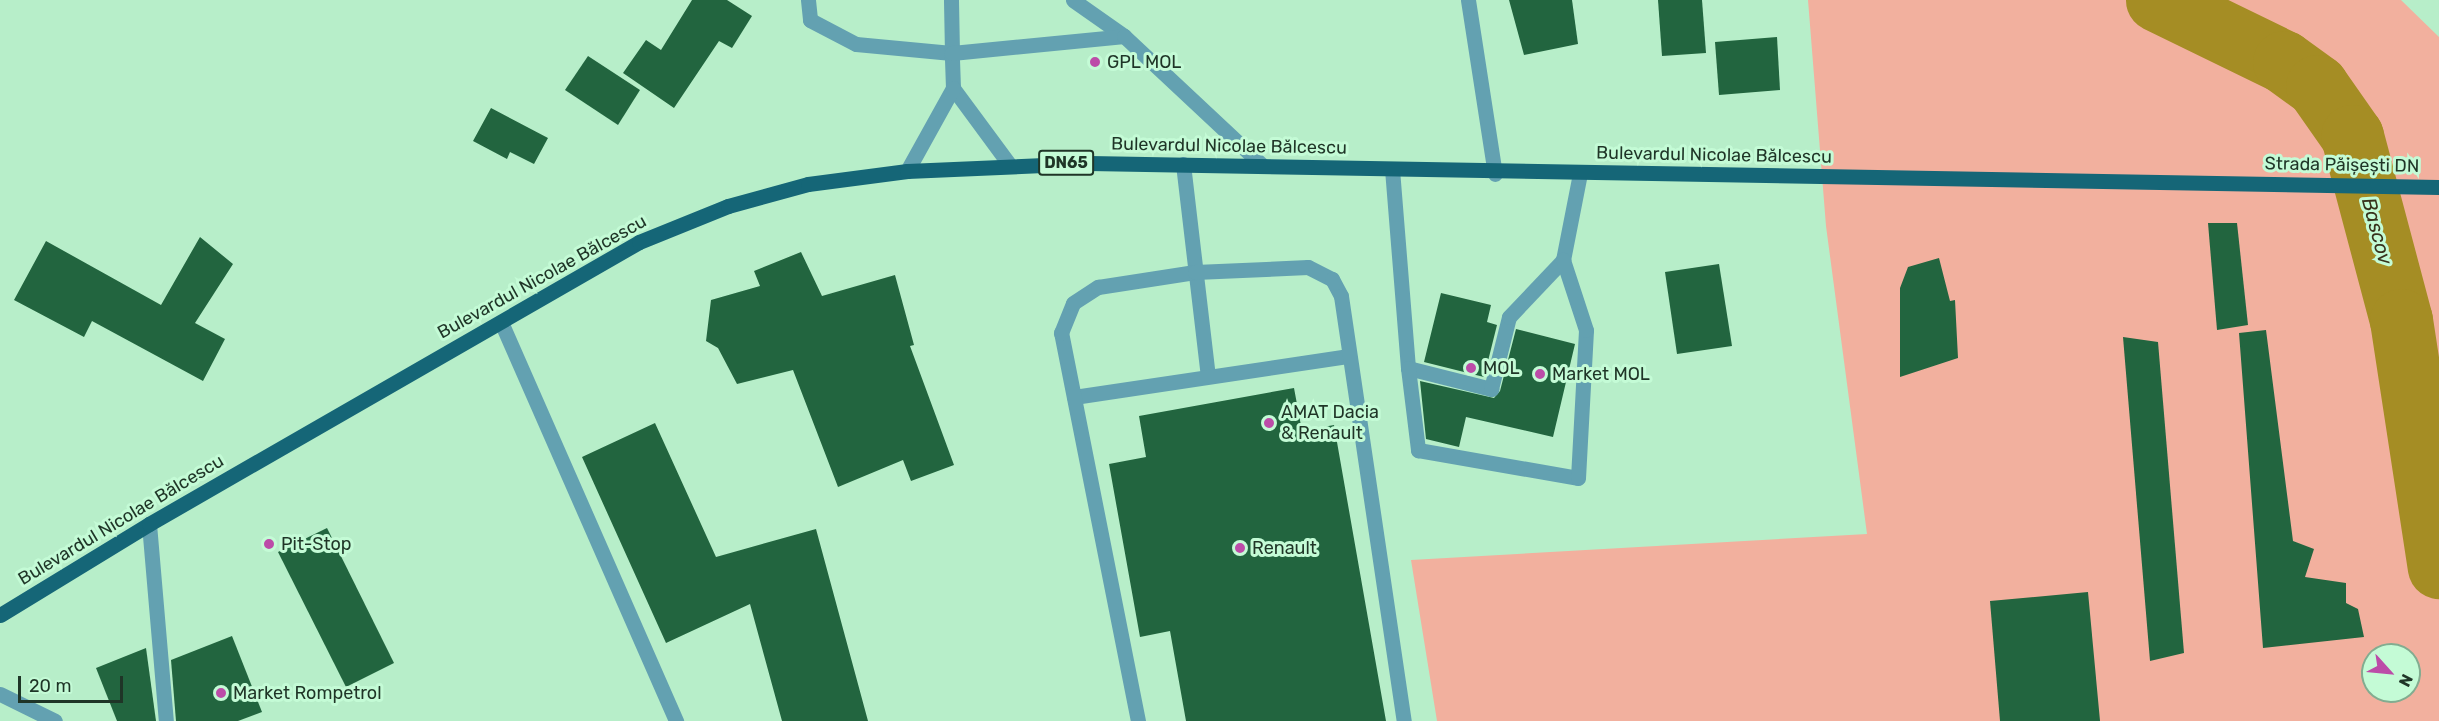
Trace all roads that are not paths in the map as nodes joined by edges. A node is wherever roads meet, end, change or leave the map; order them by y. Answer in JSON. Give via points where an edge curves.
{"nodes":[{"id":1,"x":808,"y":0,"type":"edge"},
{"id":2,"x":951,"y":0,"type":"edge"},
{"id":3,"x":1073,"y":0,"type":"edge"},
{"id":4,"x":1468,"y":0,"type":"edge"},
{"id":5,"x":1124,"y":36,"type":"junction"},
{"id":6,"x":952,"y":53,"type":"junction"},
{"id":7,"x":952,"y":88,"type":"junction"},
{"id":8,"x":1010,"y":164,"type":"junction"},
{"id":9,"x":1183,"y":164,"type":"junction"},
{"id":10,"x":1263,"y":166,"type":"junction"},
{"id":11,"x":1392,"y":169,"type":"junction"},
{"id":12,"x":907,"y":171,"type":"junction"},
{"id":13,"x":1580,"y":173,"type":"junction"},
{"id":14,"x":1495,"y":174,"type":"junction"},
{"id":15,"x":2245,"y":182,"type":"joint"},
{"id":16,"x":2439,"y":187,"type":"edge"},
{"id":17,"x":1563,"y":260,"type":"junction"},
{"id":18,"x":1196,"y":272,"type":"junction"},
{"id":19,"x":501,"y":322,"type":"junction"},
{"id":20,"x":1349,"y":356,"type":"junction"},
{"id":21,"x":1408,"y":368,"type":"junction"},
{"id":22,"x":1208,"y":376,"type":"junction"},
{"id":23,"x":1074,"y":397,"type":"junction"},
{"id":24,"x":149,"y":524,"type":"junction"},
{"id":25,"x":0,"y":615,"type":"edge"},
{"id":26,"x":0,"y":694,"type":"edge"},
{"id":27,"x":55,"y":721,"type":"edge"},
{"id":28,"x":166,"y":721,"type":"edge"},
{"id":29,"x":676,"y":721,"type":"edge"},
{"id":30,"x":1138,"y":721,"type":"edge"},
{"id":31,"x":1404,"y":721,"type":"edge"}],
"edges":[{"from":1,"to":6,"type":"street","via":[[810,20],[856,44]]},
{"from":2,"to":6,"type":"street"},
{"from":3,"to":5,"type":"street"},
{"from":4,"to":14,"type":"street"},
{"from":5,"to":6,"type":"street"},
{"from":5,"to":10,"type":"street"},
{"from":6,"to":7,"type":"street"},
{"from":7,"to":8,"type":"street"},
{"from":7,"to":12,"type":"street"},
{"from":8,"to":9,"type":"main road","name":"Bulevardul Nicolae Bălcescu","number":"DN65"},
{"from":8,"to":12,"type":"main road","name":"Bulevardul Nicolae Bălcescu","number":"DN65"},
{"from":9,"to":10,"type":"main road","name":"Bulevardul Nicolae Bălcescu","number":"DN65"},
{"from":9,"to":18,"type":"street"},
{"from":10,"to":11,"type":"main road","name":"Bulevardul Nicolae Bălcescu","number":"DN65"},
{"from":11,"to":14,"type":"main road","name":"Bulevardul Nicolae Bălcescu","number":"DN65"},
{"from":11,"to":21,"type":"street"},
{"from":12,"to":19,"type":"main road","name":"Bulevardul Nicolae Bălcescu","number":"DN65","via":[[808,184],[728,206],[639,242]]},
{"from":13,"to":14,"type":"main road","name":"Bulevardul Nicolae Bălcescu","number":"DN65"},
{"from":13,"to":15,"type":"main road","name":"Bulevardul Nicolae Bălcescu","number":"DN65"},
{"from":13,"to":17,"type":"street"},
{"from":15,"to":16,"type":"main road","name":"Strada Păișești DN","number":"DN65"},
{"from":17,"to":21,"type":"street","via":[[1509,317],[1491,388]]},
{"from":17,"to":21,"type":"street","via":[[1586,330],[1578,478],[1418,450]]},
{"from":18,"to":20,"type":"street","via":[[1308,267],[1332,279],[1341,296]]},
{"from":18,"to":22,"type":"street"},
{"from":18,"to":23,"type":"street","via":[[1098,287],[1073,303],[1061,333]]},
{"from":19,"to":24,"type":"main road","name":"Bulevardul Nicolae Bălcescu","number":"DN65"},
{"from":19,"to":29,"type":"street"},
{"from":20,"to":22,"type":"street"},
{"from":20,"to":31,"type":"street"},
{"from":22,"to":23,"type":"street"},
{"from":23,"to":30,"type":"street"},
{"from":24,"to":25,"type":"main road","name":"Bulevardul Nicolae Bălcescu","number":"DN65"},
{"from":24,"to":28,"type":"street"},
{"from":26,"to":27,"type":"street"}]}
